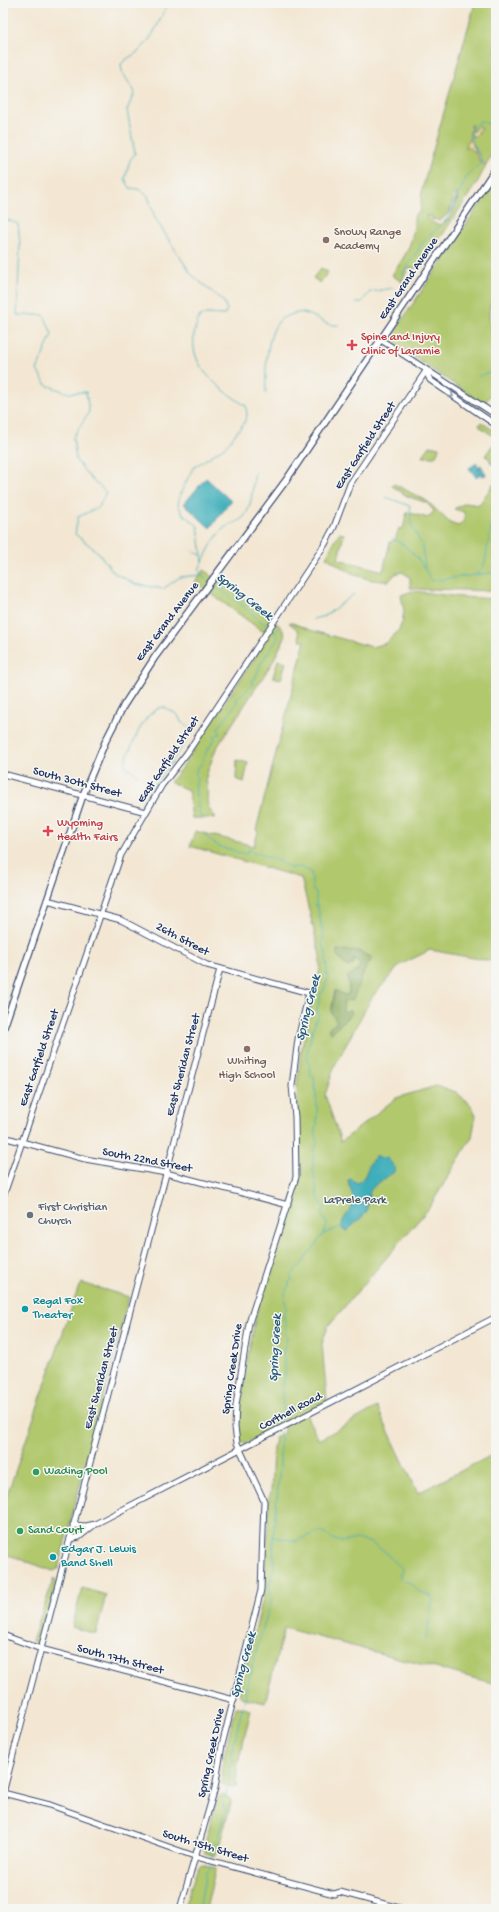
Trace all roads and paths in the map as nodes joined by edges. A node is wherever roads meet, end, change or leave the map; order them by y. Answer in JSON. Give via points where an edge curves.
{"nodes":[{"id":1,"x":496,"y":168,"type":"edge"},
{"id":2,"x":381,"y":340,"type":"junction"},
{"id":3,"x":426,"y":371,"type":"junction"},
{"id":4,"x":496,"y":415,"type":"edge"},
{"id":5,"x":496,"y":425,"type":"edge"},
{"id":6,"x":3,"y":774,"type":"edge"},
{"id":7,"x":83,"y":795,"type":"junction"},
{"id":8,"x":146,"y":812,"type":"junction"},
{"id":9,"x":47,"y":900,"type":"junction"},
{"id":10,"x":101,"y":913,"type":"junction"},
{"id":11,"x":220,"y":969,"type":"junction"},
{"id":12,"x":309,"y":993,"type":"joint"},
{"id":13,"x":3,"y":1030,"type":"edge"},
{"id":14,"x":3,"y":1137,"type":"edge"},
{"id":15,"x":22,"y":1142,"type":"junction"},
{"id":16,"x":166,"y":1173,"type":"junction"},
{"id":17,"x":3,"y":1197,"type":"edge"},
{"id":18,"x":288,"y":1205,"type":"junction"},
{"id":19,"x":496,"y":1318,"type":"edge"},
{"id":20,"x":240,"y":1450,"type":"junction"},
{"id":21,"x":95,"y":1524,"type":"junction"},
{"id":22,"x":73,"y":1525,"type":"junction"},
{"id":23,"x":70,"y":1539,"type":"junction"},
{"id":24,"x":3,"y":1635,"type":"edge"},
{"id":25,"x":41,"y":1649,"type":"junction"},
{"id":26,"x":234,"y":1700,"type":"junction"},
{"id":27,"x":3,"y":1793,"type":"edge"},
{"id":28,"x":196,"y":1856,"type":"junction"},
{"id":29,"x":180,"y":1909,"type":"edge"},
{"id":30,"x":403,"y":1909,"type":"edge"}],
"edges":[{"from":1,"to":2,"type":"main road","name":"East Grand Avenue"},
{"from":2,"to":3,"type":"street"},
{"from":2,"to":7,"type":"main road","name":"East Grand Avenue","via":[[287,479],[133,689],[112,728]]},
{"from":3,"to":4,"type":"street"},
{"from":3,"to":5,"type":"street","one_way":true,"via":[[430,380]]},
{"from":3,"to":8,"type":"street","name":"East Garfield Street","via":[[350,484],[331,534]]},
{"from":6,"to":7,"type":"street","name":"South 30th Street"},
{"from":7,"to":8,"type":"street","name":"South 30th Street"},
{"from":7,"to":9,"type":"main road","name":"East Grand Avenue"},
{"from":8,"to":10,"type":"street","name":"East Garfield Street","via":[[121,854]]},
{"from":9,"to":10,"type":"street","name":"26th Street"},
{"from":9,"to":13,"type":"main road","name":"East Grand Avenue"},
{"from":10,"to":11,"type":"street","name":"26th Street","via":[[121,920],[207,965]]},
{"from":10,"to":15,"type":"street","name":"East Garfield Street"},
{"from":11,"to":12,"type":"street","name":"26th Street"},
{"from":11,"to":16,"type":"street","name":"East Sheridan Street"},
{"from":12,"to":18,"type":"street","name":"Spring Creek Drive","via":[[298,1039],[292,1086],[297,1169]]},
{"from":14,"to":15,"type":"street","name":"South 22nd Street"},
{"from":15,"to":16,"type":"street","name":"South 22nd Street","via":[[85,1159]]},
{"from":15,"to":17,"type":"street","name":"East Garfield Street"},
{"from":16,"to":18,"type":"street","name":"South 22nd Street"},
{"from":16,"to":22,"type":"street","name":"East Sheridan Street"},
{"from":18,"to":20,"type":"street","name":"Spring Creek Drive","via":[[249,1323],[236,1405],[236,1436]]},
{"from":19,"to":20,"type":"street","name":"Corthell Road"},
{"from":20,"to":21,"type":"street","name":"Corthell Road"},
{"from":20,"to":26,"type":"street","name":"Spring Creek Drive","via":[[264,1501],[264,1512],[260,1595]]},
{"from":21,"to":22,"type":"street","name":"Corthell Road"},
{"from":21,"to":23,"type":"street","name":"Corthell Road","via":[[88,1531]]},
{"from":22,"to":23,"type":"street","name":"East Sheridan Street"},
{"from":23,"to":25,"type":"street","name":"East Sheridan Street"},
{"from":24,"to":25,"type":"street","name":"South 17th Street"},
{"from":25,"to":26,"type":"street","name":"South 17th Street"},
{"from":25,"to":27,"type":"street","name":"East Sheridan Street"},
{"from":26,"to":28,"type":"street","name":"Spring Creek Drive","via":[[222,1745],[215,1788]]},
{"from":27,"to":28,"type":"street","name":"South 15th Street","via":[[50,1805]]},
{"from":28,"to":29,"type":"street","name":"Spring Creek Drive"},
{"from":28,"to":30,"type":"street","name":"South 15th Street","via":[[334,1894],[340,1892]]}]}
